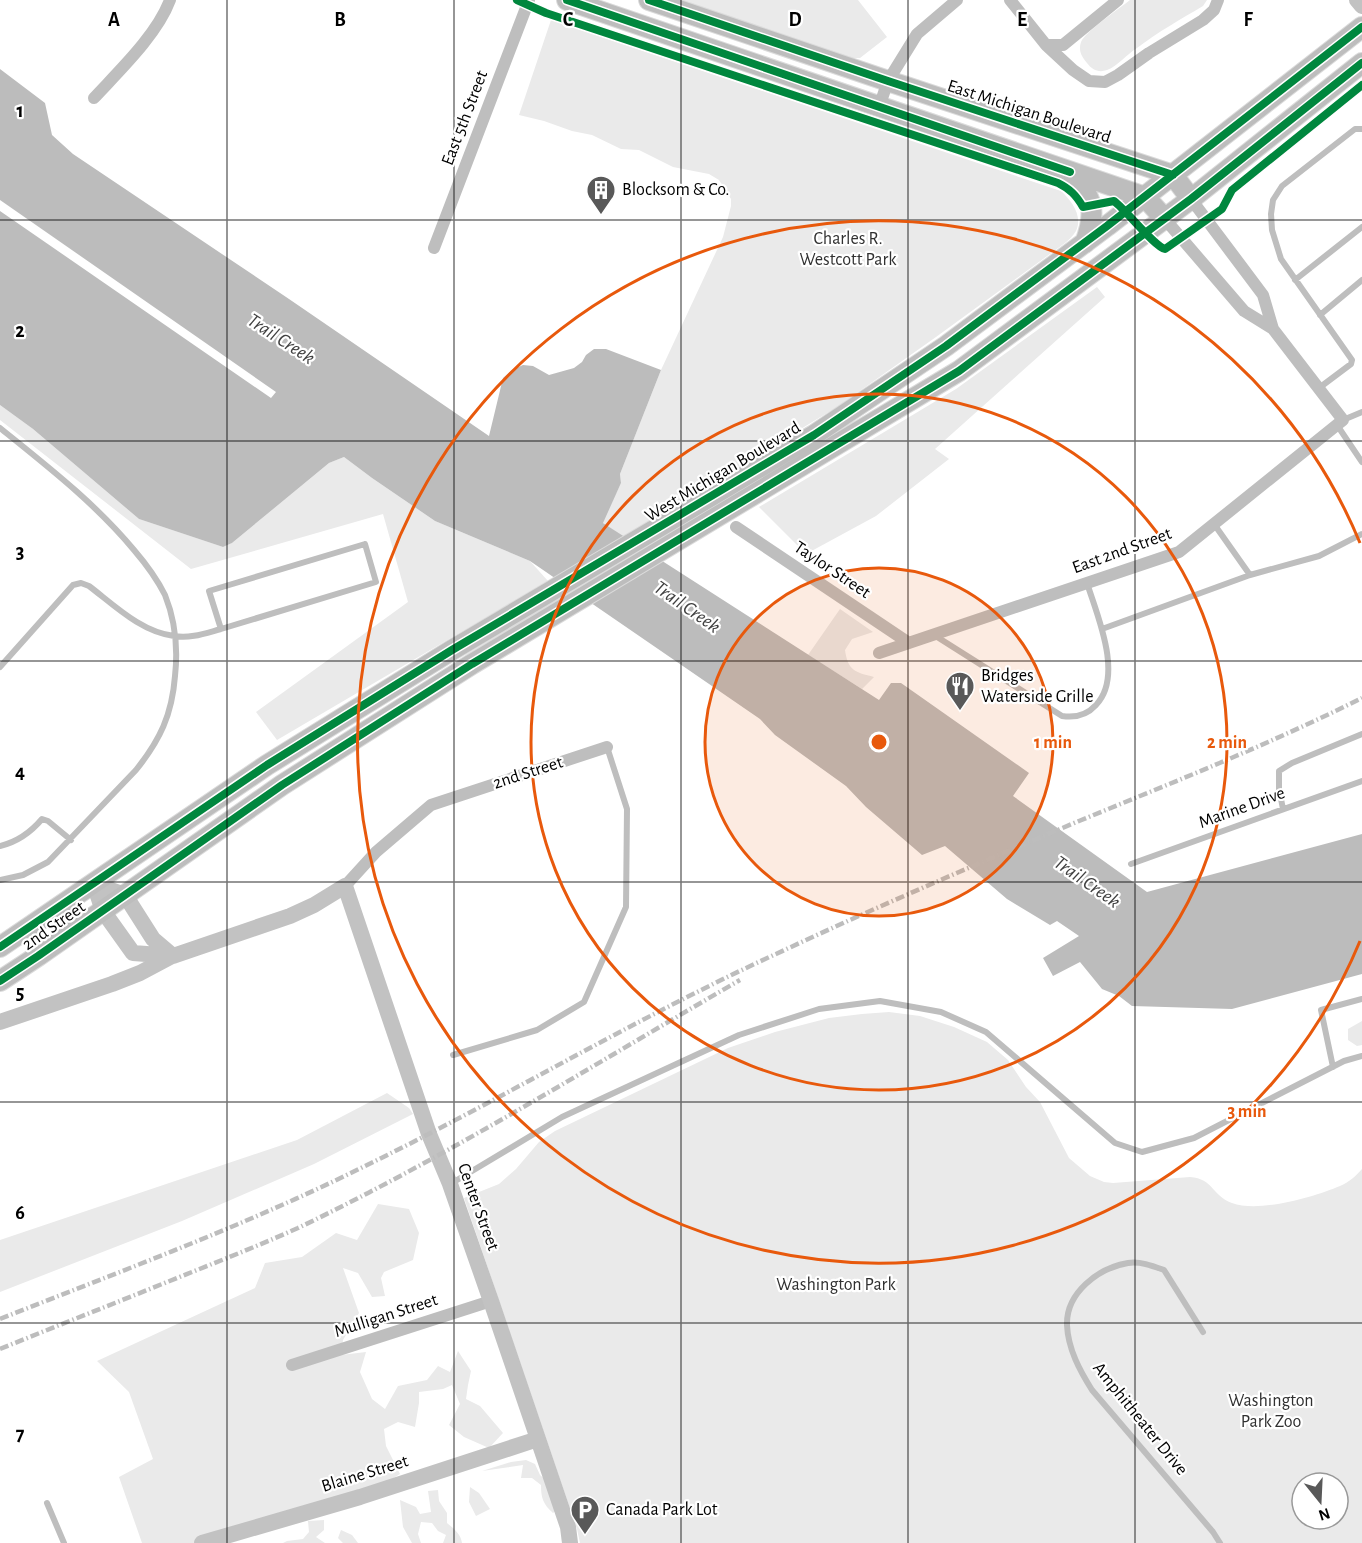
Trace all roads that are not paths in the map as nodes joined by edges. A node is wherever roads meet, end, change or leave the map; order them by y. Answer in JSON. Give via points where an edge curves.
{"nodes":[{"id":1,"x":170,"y":0,"type":"edge"},
{"id":2,"x":529,"y":0,"type":"edge"},
{"id":3,"x":567,"y":0,"type":"edge"},
{"id":4,"x":649,"y":0,"type":"edge"},
{"id":5,"x":957,"y":0,"type":"edge"},
{"id":6,"x":1010,"y":0,"type":"edge"},
{"id":7,"x":1118,"y":0,"type":"edge"},
{"id":8,"x":1218,"y":0,"type":"edge"},
{"id":9,"x":1357,"y":0,"type":"edge"},
{"id":10,"x":1362,"y":6,"type":"edge"},
{"id":11,"x":1362,"y":27,"type":"edge"},
{"id":12,"x":1046,"y":45,"type":"junction"},
{"id":13,"x":1362,"y":63,"type":"edge"},
{"id":14,"x":888,"y":81,"type":"junction"},
{"id":15,"x":94,"y":98,"type":"dead end"},
{"id":16,"x":879,"y":107,"type":"junction"},
{"id":17,"x":1362,"y":129,"type":"edge"},
{"id":18,"x":1070,"y":172,"type":"junction"},
{"id":19,"x":1173,"y":175,"type":"junction"},
{"id":20,"x":1145,"y":197,"type":"junction"},
{"id":21,"x":1191,"y":199,"type":"junction"},
{"id":22,"x":1164,"y":219,"type":"junction"},
{"id":23,"x":1362,"y":227,"type":"edge"},
{"id":24,"x":1085,"y":243,"type":"junction"},
{"id":25,"x":434,"y":248,"type":"dead end"},
{"id":26,"x":1295,"y":280,"type":"junction"},
{"id":27,"x":1362,"y":280,"type":"edge"},
{"id":28,"x":1320,"y":315,"type":"junction"},
{"id":29,"x":1274,"y":329,"type":"junction"},
{"id":30,"x":1319,"y":389,"type":"junction"},
{"id":31,"x":1362,"y":412,"type":"edge"},
{"id":32,"x":1340,"y":422,"type":"junction"},
{"id":33,"x":0,"y":428,"type":"edge"},
{"id":34,"x":1362,"y":462,"type":"edge"},
{"id":35,"x":1214,"y":524,"type":"junction"},
{"id":36,"x":736,"y":527,"type":"dead end"},
{"id":37,"x":1362,"y":534,"type":"edge"},
{"id":38,"x":1250,"y":575,"type":"junction"},
{"id":39,"x":1087,"y":583,"type":"junction"},
{"id":40,"x":221,"y":629,"type":"junction"},
{"id":41,"x":1102,"y":629,"type":"junction"},
{"id":42,"x":933,"y":635,"type":"junction"},
{"id":43,"x":175,"y":637,"type":"junction"},
{"id":44,"x":909,"y":643,"type":"junction"},
{"id":45,"x":879,"y":653,"type":"dead end"},
{"id":46,"x":0,"y":667,"type":"edge"},
{"id":47,"x":1362,"y":734,"type":"edge"},
{"id":48,"x":607,"y":747,"type":"joint"},
{"id":49,"x":1362,"y":781,"type":"edge"},
{"id":50,"x":1283,"y":809,"type":"junction"},
{"id":51,"x":71,"y":840,"type":"junction"},
{"id":52,"x":0,"y":846,"type":"edge"},
{"id":53,"x":1131,"y":864,"type":"dead end"},
{"id":54,"x":0,"y":880,"type":"edge"},
{"id":55,"x":94,"y":884,"type":"junction"},
{"id":56,"x":345,"y":886,"type":"junction"},
{"id":57,"x":125,"y":895,"type":"junction"},
{"id":58,"x":103,"y":911,"type":"junction"},
{"id":59,"x":0,"y":947,"type":"edge"},
{"id":60,"x":172,"y":956,"type":"junction"},
{"id":61,"x":0,"y":981,"type":"edge"},
{"id":62,"x":1362,"y":999,"type":"edge"},
{"id":63,"x":0,"y":1022,"type":"edge"},
{"id":64,"x":453,"y":1055,"type":"dead end"},
{"id":65,"x":1362,"y":1056,"type":"edge"},
{"id":66,"x":1333,"y":1067,"type":"junction"},
{"id":67,"x":450,"y":1184,"type":"junction"},
{"id":68,"x":492,"y":1301,"type":"junction"},
{"id":69,"x":1203,"y":1332,"type":"dead end"},
{"id":70,"x":292,"y":1365,"type":"dead end"},
{"id":71,"x":538,"y":1439,"type":"junction"},
{"id":72,"x":47,"y":1503,"type":"dead end"},
{"id":73,"x":567,"y":1542,"type":"edge"},
{"id":74,"x":64,"y":1543,"type":"edge"},
{"id":75,"x":202,"y":1543,"type":"edge"},
{"id":76,"x":1220,"y":1543,"type":"edge"}],
"edges":[{"from":1,"to":15,"type":"street","via":[[138,50]]},
{"from":2,"to":25,"type":"street","name":"East 5th Street"},
{"from":3,"to":16,"type":"main road"},
{"from":4,"to":14,"type":"main road","name":"East Michigan Boulevard"},
{"from":5,"to":14,"type":"street","via":[[917,34]]},
{"from":6,"to":12,"type":"street"},
{"from":7,"to":12,"type":"street","via":[[1063,45]]},
{"from":8,"to":12,"type":"street","via":[[1203,20],[1105,82],[1089,81]]},
{"from":9,"to":10,"type":"street"},
{"from":11,"to":19,"type":"main road"},
{"from":13,"to":21,"type":"main road"},
{"from":14,"to":16,"type":"street"},
{"from":14,"to":19,"type":"main road","name":"East Michigan Boulevard"},
{"from":16,"to":18,"type":"main road"},
{"from":17,"to":26,"type":"lane","via":[[1355,129],[1282,186],[1273,200],[1275,243]]},
{"from":18,"to":20,"type":"main road"},
{"from":18,"to":24,"type":"main road","via":[[1085,188],[1091,208]]},
{"from":19,"to":20,"type":"main road","name":"West Michigan Boulevard"},
{"from":19,"to":21,"type":"main road"},
{"from":20,"to":22,"type":"main road"},
{"from":20,"to":24,"type":"main road","name":"West Michigan Boulevard"},
{"from":21,"to":22,"type":"main road"},
{"from":21,"to":29,"type":"street","via":[[1263,295]]},
{"from":22,"to":29,"type":"street","via":[[1244,311]]},
{"from":22,"to":57,"type":"main road","name":"West Michigan Boulevard","via":[[959,371],[472,664],[282,785]]},
{"from":23,"to":26,"type":"lane"},
{"from":24,"to":55,"type":"main road","name":"West Michigan Boulevard","via":[[946,346],[814,435],[267,765]]},
{"from":26,"to":28,"type":"lane"},
{"from":27,"to":28,"type":"lane"},
{"from":28,"to":30,"type":"lane","via":[[1352,360]]},
{"from":29,"to":30,"type":"street"},
{"from":30,"to":32,"type":"street"},
{"from":31,"to":32,"type":"lane"},
{"from":32,"to":34,"type":"lane"},
{"from":32,"to":35,"type":"street","name":"East 2nd Street"},
{"from":33,"to":43,"type":"lane","via":[[74,488],[150,569],[165,595]]},
{"from":35,"to":38,"type":"lane"},
{"from":35,"to":39,"type":"street","name":"East 2nd Street","via":[[1179,552]]},
{"from":36,"to":44,"type":"street","name":"Taylor Street"},
{"from":37,"to":38,"type":"lane","via":[[1319,556]]},
{"from":38,"to":41,"type":"lane"},
{"from":39,"to":41,"type":"lane"},
{"from":39,"to":42,"type":"street","name":"East 2nd Street"},
{"from":40,"to":40,"type":"lane","via":[[376,582],[364,544],[208,591]]},
{"from":40,"to":43,"type":"lane"},
{"from":41,"to":42,"type":"lane","via":[[1108,662],[1103,697],[1094,708],[1072,717],[1062,716]]},
{"from":42,"to":44,"type":"street","name":"East 2nd Street"},
{"from":43,"to":46,"type":"lane","via":[[133,619],[81,583],[73,585]]},
{"from":43,"to":51,"type":"lane","via":[[174,688],[168,717],[159,735],[136,770]]},
{"from":44,"to":45,"type":"street","name":"East 2nd Street"},
{"from":47,"to":50,"type":"lane","via":[[1279,771]]},
{"from":48,"to":56,"type":"street","name":"2nd Street","via":[[431,805],[376,852]]},
{"from":48,"to":64,"type":"lane","via":[[627,809],[627,907],[584,1002],[537,1030]]},
{"from":49,"to":50,"type":"lane","name":"Marine Drive"},
{"from":50,"to":53,"type":"lane","name":"Marine Drive"},
{"from":51,"to":52,"type":"lane","via":[[42,819],[12,843]]},
{"from":51,"to":54,"type":"lane","via":[[48,862],[23,875]]},
{"from":55,"to":57,"type":"street","name":"2nd Street"},
{"from":55,"to":58,"type":"street","name":"2nd Street"},
{"from":55,"to":59,"type":"main road","name":"2nd Street"},
{"from":56,"to":60,"type":"street","name":"2nd Street","via":[[290,916]]},
{"from":56,"to":67,"type":"street","name":"Center Street","via":[[429,1134]]},
{"from":57,"to":58,"type":"main road","name":"2nd Street"},
{"from":57,"to":60,"type":"street","via":[[153,939]]},
{"from":58,"to":60,"type":"street","name":"2nd Street","via":[[133,953]]},
{"from":58,"to":61,"type":"main road","name":"2nd Street"},
{"from":60,"to":63,"type":"street","via":[[112,984]]},
{"from":62,"to":66,"type":"lane","via":[[1321,1010]]},
{"from":65,"to":66,"type":"lane"},
{"from":66,"to":67,"type":"lane","via":[[1194,1138],[1142,1152],[1115,1143],[986,1032],[941,1012],[870,1002],[819,1009],[739,1035],[562,1117]]},
{"from":67,"to":68,"type":"street","name":"Center Street"},
{"from":68,"to":70,"type":"street","name":"Mulligan Street"},
{"from":68,"to":71,"type":"street","name":"Center Street"},
{"from":69,"to":76,"type":"lane","name":"Amphitheater Drive","via":[[1164,1270],[1139,1263],[1128,1263],[1095,1277],[1074,1298],[1068,1313],[1070,1345],[1092,1390]]},
{"from":71,"to":73,"type":"street","name":"Center Street","via":[[568,1527]]},
{"from":71,"to":75,"type":"street","name":"Blaine Street"},
{"from":72,"to":74,"type":"lane"}]}
